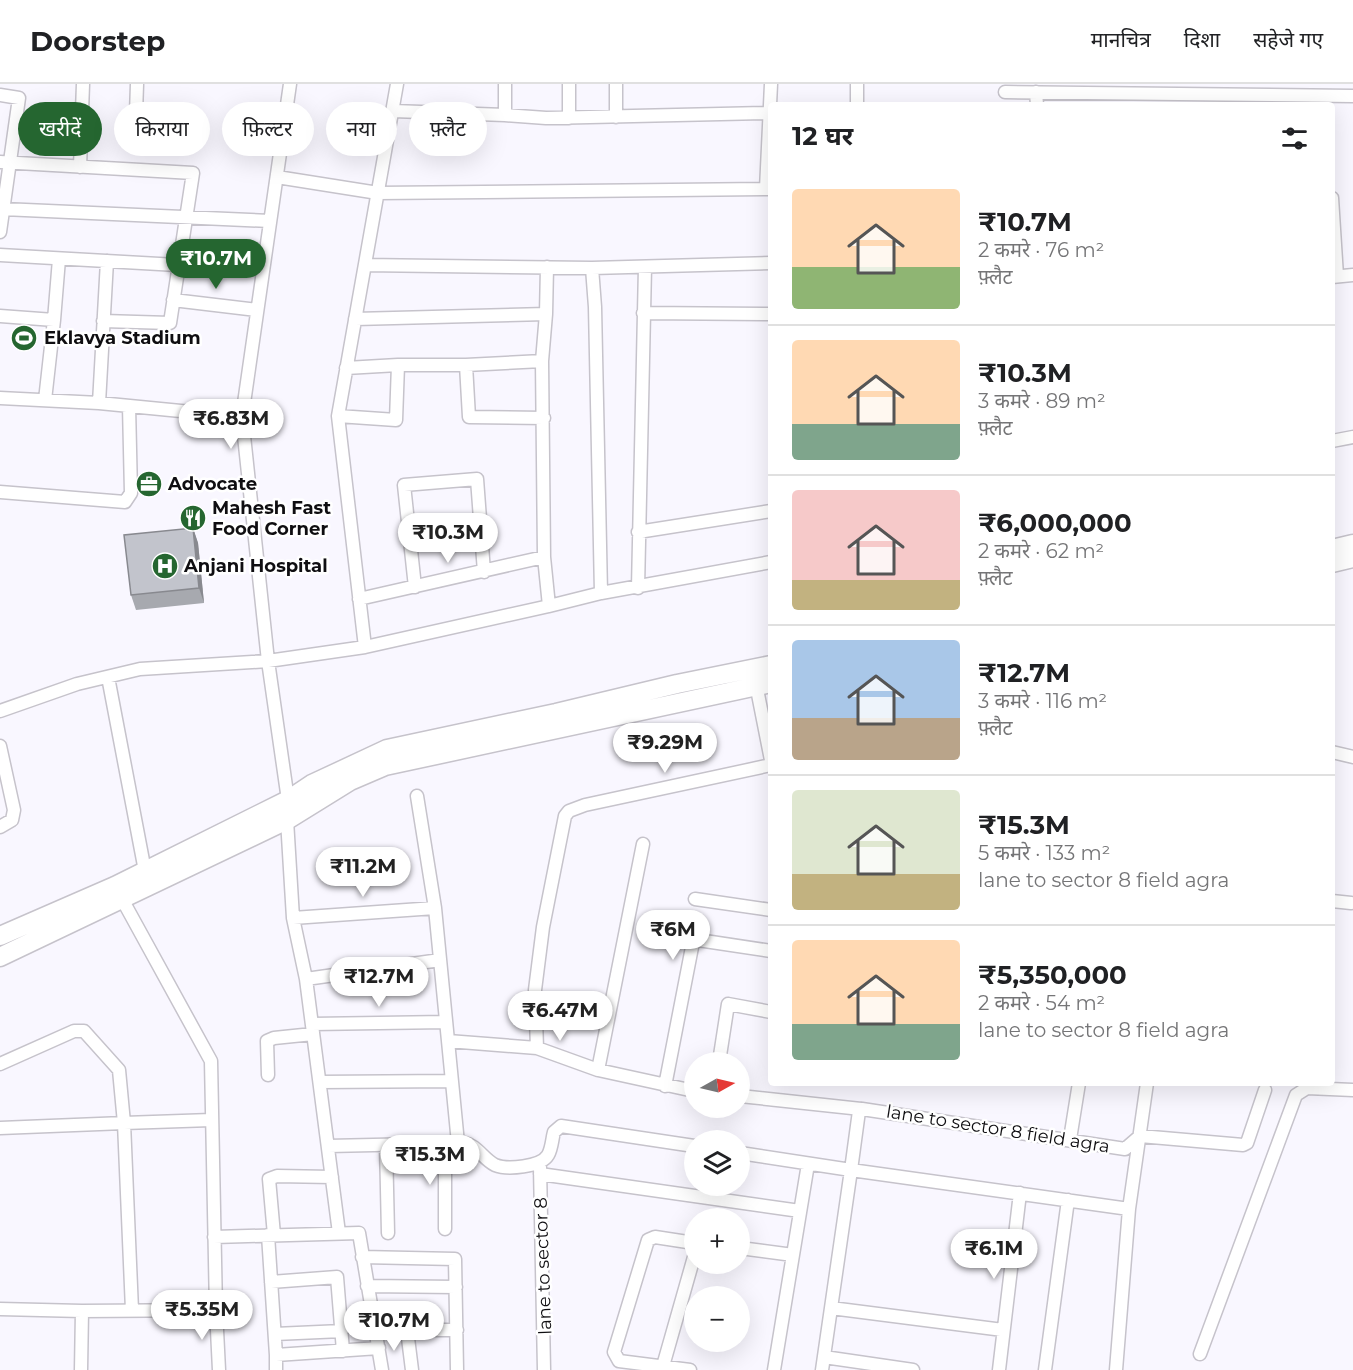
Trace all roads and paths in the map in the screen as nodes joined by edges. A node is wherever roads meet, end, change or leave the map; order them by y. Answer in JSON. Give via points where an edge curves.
{"nodes":[{"id":1,"x":83,"y":84,"type":"edge"},
{"id":2,"x":137,"y":84,"type":"edge"},
{"id":3,"x":290,"y":84,"type":"edge"},
{"id":4,"x":397,"y":84,"type":"edge"},
{"id":5,"x":505,"y":84,"type":"edge"},
{"id":6,"x":569,"y":84,"type":"edge"},
{"id":7,"x":616,"y":84,"type":"edge"},
{"id":8,"x":771,"y":84,"type":"edge"},
{"id":9,"x":857,"y":84,"type":"edge"},
{"id":10,"x":1005,"y":92,"type":"dead end"},
{"id":11,"x":0,"y":95,"type":"edge"},
{"id":12,"x":1353,"y":96,"type":"edge"},
{"id":13,"x":1036,"y":99,"type":"edge"},
{"id":14,"x":1272,"y":99,"type":"edge"},
{"id":15,"x":1325,"y":100,"type":"edge"},
{"id":16,"x":136,"y":102,"type":"edge"},
{"id":17,"x":394,"y":102,"type":"edge"},
{"id":18,"x":770,"y":102,"type":"edge"},
{"id":19,"x":857,"y":102,"type":"edge"},
{"id":20,"x":397,"y":111,"type":"edge"},
{"id":21,"x":768,"y":113,"type":"edge"},
{"id":22,"x":505,"y":115,"type":"junction"},
{"id":23,"x":616,"y":117,"type":"junction"},
{"id":24,"x":569,"y":118,"type":"junction"},
{"id":25,"x":385,"y":156,"type":"edge"},
{"id":26,"x":5,"y":162,"type":"edge"},
{"id":27,"x":80,"y":166,"type":"junction"},
{"id":28,"x":277,"y":177,"type":"junction"},
{"id":29,"x":768,"y":189,"type":"edge"},
{"id":30,"x":378,"y":193,"type":"junction"},
{"id":31,"x":3,"y":209,"type":"junction"},
{"id":32,"x":185,"y":218,"type":"junction"},
{"id":33,"x":270,"y":220,"type":"junction"},
{"id":34,"x":0,"y":232,"type":"edge"},
{"id":35,"x":0,"y":255,"type":"edge"},
{"id":36,"x":59,"y":259,"type":"junction"},
{"id":37,"x":106,"y":261,"type":"junction"},
{"id":38,"x":768,"y":263,"type":"edge"},
{"id":39,"x":177,"y":265,"type":"junction"},
{"id":40,"x":365,"y":265,"type":"junction"},
{"id":41,"x":546,"y":267,"type":"junction"},
{"id":42,"x":645,"y":267,"type":"junction"},
{"id":43,"x":592,"y":268,"type":"junction"},
{"id":44,"x":1353,"y":275,"type":"edge"},
{"id":45,"x":1335,"y":276,"type":"edge"},
{"id":46,"x":173,"y":300,"type":"junction"},
{"id":47,"x":257,"y":310,"type":"junction"},
{"id":48,"x":643,"y":313,"type":"junction"},
{"id":49,"x":768,"y":314,"type":"edge"},
{"id":50,"x":546,"y":315,"type":"junction"},
{"id":51,"x":0,"y":316,"type":"edge"},
{"id":52,"x":356,"y":319,"type":"junction"},
{"id":53,"x":54,"y":320,"type":"junction"},
{"id":54,"x":103,"y":321,"type":"junction"},
{"id":55,"x":542,"y":362,"type":"junction"},
{"id":56,"x":398,"y":365,"type":"junction"},
{"id":57,"x":466,"y":365,"type":"junction"},
{"id":58,"x":346,"y":368,"type":"junction"},
{"id":59,"x":0,"y":398,"type":"edge"},
{"id":60,"x":45,"y":400,"type":"junction"},
{"id":61,"x":99,"y":403,"type":"junction"},
{"id":62,"x":129,"y":406,"type":"junction"},
{"id":63,"x":338,"y":416,"type":"junction"},
{"id":64,"x":243,"y":417,"type":"junction"},
{"id":65,"x":544,"y":418,"type":"junction"},
{"id":66,"x":1353,"y":437,"type":"edge"},
{"id":67,"x":1335,"y":440,"type":"edge"},
{"id":68,"x":0,"y":492,"type":"edge"},
{"id":69,"x":768,"y":511,"type":"edge"},
{"id":70,"x":638,"y":532,"type":"junction"},
{"id":71,"x":1353,"y":544,"type":"edge"},
{"id":72,"x":1335,"y":548,"type":"edge"},
{"id":73,"x":544,"y":557,"type":"junction"},
{"id":74,"x":1353,"y":558,"type":"edge"},
{"id":75,"x":1335,"y":562,"type":"edge"},
{"id":76,"x":768,"y":563,"type":"edge"},
{"id":77,"x":484,"y":572,"type":"junction"},
{"id":78,"x":416,"y":587,"type":"junction"},
{"id":79,"x":639,"y":588,"type":"junction"},
{"id":80,"x":601,"y":593,"type":"junction"},
{"id":81,"x":359,"y":599,"type":"junction"},
{"id":82,"x":549,"y":606,"type":"junction"},
{"id":83,"x":365,"y":647,"type":"junction"},
{"id":84,"x":268,"y":661,"type":"junction"},
{"id":85,"x":763,"y":676,"type":"edge"},
{"id":86,"x":108,"y":677,"type":"junction"},
{"id":87,"x":0,"y":711,"type":"edge"},
{"id":88,"x":768,"y":728,"type":"edge"},
{"id":89,"x":0,"y":746,"type":"edge"},
{"id":90,"x":1335,"y":753,"type":"edge"},
{"id":91,"x":1353,"y":757,"type":"edge"},
{"id":92,"x":768,"y":766,"type":"edge"},
{"id":93,"x":417,"y":796,"type":"dead end"},
{"id":94,"x":288,"y":800,"type":"junction"},
{"id":95,"x":287,"y":819,"type":"junction"},
{"id":96,"x":0,"y":827,"type":"edge"},
{"id":97,"x":644,"y":844,"type":"dead end"},
{"id":98,"x":145,"y":871,"type":"junction"},
{"id":99,"x":122,"y":899,"type":"junction"},
{"id":100,"x":695,"y":899,"type":"dead end"},
{"id":101,"x":1335,"y":901,"type":"edge"},
{"id":102,"x":1352,"y":903,"type":"dead end"},
{"id":103,"x":435,"y":908,"type":"junction"},
{"id":104,"x":768,"y":910,"type":"edge"},
{"id":105,"x":293,"y":918,"type":"junction"},
{"id":106,"x":0,"y":936,"type":"edge"},
{"id":107,"x":768,"y":951,"type":"edge"},
{"id":108,"x":0,"y":957,"type":"edge"},
{"id":109,"x":440,"y":960,"type":"junction"},
{"id":110,"x":306,"y":979,"type":"junction"},
{"id":111,"x":768,"y":1011,"type":"edge"},
{"id":112,"x":446,"y":1022,"type":"junction"},
{"id":113,"x":313,"y":1029,"type":"junction"},
{"id":114,"x":448,"y":1041,"type":"junction"},
{"id":115,"x":537,"y":1048,"type":"junction"},
{"id":116,"x":721,"y":1052,"type":"edge"},
{"id":117,"x":0,"y":1064,"type":"edge"},
{"id":118,"x":598,"y":1070,"type":"junction"},
{"id":119,"x":268,"y":1075,"type":"dead end"},
{"id":120,"x":452,"y":1081,"type":"junction"},
{"id":121,"x":320,"y":1082,"type":"junction"},
{"id":122,"x":665,"y":1086,"type":"junction"},
{"id":123,"x":1079,"y":1086,"type":"edge"},
{"id":124,"x":1147,"y":1086,"type":"edge"},
{"id":125,"x":684,"y":1089,"type":"edge"},
{"id":126,"x":1265,"y":1090,"type":"dead end"},
{"id":127,"x":1353,"y":1090,"type":"edge"},
{"id":128,"x":750,"y":1097,"type":"edge"},
{"id":129,"x":861,"y":1109,"type":"junction"},
{"id":130,"x":211,"y":1120,"type":"junction"},
{"id":131,"x":124,"y":1123,"type":"junction"},
{"id":132,"x":0,"y":1128,"type":"edge"},
{"id":133,"x":1140,"y":1136,"type":"junction"},
{"id":134,"x":1070,"y":1139,"type":"junction"},
{"id":135,"x":452,"y":1143,"type":"junction"},
{"id":136,"x":684,"y":1144,"type":"edge"},
{"id":137,"x":386,"y":1145,"type":"junction"},
{"id":138,"x":328,"y":1146,"type":"junction"},
{"id":139,"x":750,"y":1155,"type":"edge"},
{"id":140,"x":808,"y":1164,"type":"junction"},
{"id":141,"x":540,"y":1168,"type":"junction"},
{"id":142,"x":851,"y":1170,"type":"junction"},
{"id":143,"x":332,"y":1177,"type":"junction"},
{"id":144,"x":1020,"y":1193,"type":"junction"},
{"id":145,"x":1068,"y":1200,"type":"junction"},
{"id":146,"x":1129,"y":1209,"type":"junction"},
{"id":147,"x":800,"y":1211,"type":"junction"},
{"id":148,"x":445,"y":1229,"type":"dead end"},
{"id":149,"x":339,"y":1233,"type":"junction"},
{"id":150,"x":388,"y":1233,"type":"dead end"},
{"id":151,"x":271,"y":1235,"type":"junction"},
{"id":152,"x":214,"y":1237,"type":"junction"},
{"id":153,"x":684,"y":1241,"type":"edge"},
{"id":154,"x":750,"y":1249,"type":"edge"},
{"id":155,"x":793,"y":1255,"type":"junction"},
{"id":156,"x":362,"y":1257,"type":"junction"},
{"id":157,"x":689,"y":1274,"type":"edge"},
{"id":158,"x":271,"y":1282,"type":"junction"},
{"id":159,"x":368,"y":1286,"type":"junction"},
{"id":160,"x":456,"y":1287,"type":"junction"},
{"id":161,"x":831,"y":1308,"type":"junction"},
{"id":162,"x":0,"y":1309,"type":"edge"},
{"id":163,"x":132,"y":1310,"type":"junction"},
{"id":164,"x":216,"y":1310,"type":"junction"},
{"id":165,"x":82,"y":1311,"type":"junction"},
{"id":166,"x":376,"y":1330,"type":"junction"},
{"id":167,"x":407,"y":1330,"type":"junction"},
{"id":168,"x":457,"y":1330,"type":"junction"},
{"id":169,"x":1003,"y":1330,"type":"junction"},
{"id":170,"x":342,"y":1331,"type":"junction"},
{"id":171,"x":274,"y":1334,"type":"junction"},
{"id":172,"x":379,"y":1348,"type":"junction"},
{"id":173,"x":343,"y":1351,"type":"junction"},
{"id":174,"x":1200,"y":1354,"type":"dead end"},
{"id":175,"x":276,"y":1355,"type":"junction"},
{"id":176,"x":823,"y":1364,"type":"edge"},
{"id":177,"x":663,"y":1366,"type":"junction"},
{"id":178,"x":81,"y":1370,"type":"edge"},
{"id":179,"x":219,"y":1370,"type":"edge"},
{"id":180,"x":276,"y":1370,"type":"edge"},
{"id":181,"x":382,"y":1370,"type":"edge"},
{"id":182,"x":412,"y":1370,"type":"edge"},
{"id":183,"x":457,"y":1370,"type":"edge"},
{"id":184,"x":544,"y":1370,"type":"edge"},
{"id":185,"x":690,"y":1370,"type":"edge"},
{"id":186,"x":774,"y":1370,"type":"edge"},
{"id":187,"x":913,"y":1370,"type":"edge"},
{"id":188,"x":999,"y":1370,"type":"edge"},
{"id":189,"x":1045,"y":1370,"type":"edge"},
{"id":190,"x":1116,"y":1370,"type":"edge"}],
"edges":[{"from":1,"to":27,"type":"street"},
{"from":2,"to":16,"type":"street"},
{"from":3,"to":28,"type":"street"},
{"from":4,"to":17,"type":"street"},
{"from":5,"to":22,"type":"street"},
{"from":6,"to":24,"type":"street"},
{"from":7,"to":23,"type":"street"},
{"from":8,"to":18,"type":"street"},
{"from":9,"to":19,"type":"street"},
{"from":10,"to":13,"type":"street"},
{"from":11,"to":26,"type":"street","via":[[19,98]]},
{"from":12,"to":15,"type":"street"},
{"from":13,"to":14,"type":"street"},
{"from":14,"to":15,"type":"street"},
{"from":20,"to":22,"type":"street"},
{"from":21,"to":23,"type":"street"},
{"from":22,"to":24,"type":"street"},
{"from":23,"to":24,"type":"street"},
{"from":25,"to":30,"type":"street"},
{"from":26,"to":27,"type":"street"},
{"from":26,"to":31,"type":"street"},
{"from":27,"to":32,"type":"street","via":[[193,173]]},
{"from":28,"to":30,"type":"street"},
{"from":28,"to":33,"type":"street"},
{"from":29,"to":30,"type":"street"},
{"from":30,"to":40,"type":"street"},
{"from":31,"to":32,"type":"street"},
{"from":31,"to":34,"type":"street"},
{"from":32,"to":33,"type":"street"},
{"from":32,"to":39,"type":"street"},
{"from":33,"to":47,"type":"street"},
{"from":35,"to":36,"type":"street"},
{"from":36,"to":37,"type":"street"},
{"from":36,"to":53,"type":"street"},
{"from":37,"to":39,"type":"street"},
{"from":37,"to":54,"type":"street"},
{"from":38,"to":42,"type":"street"},
{"from":39,"to":46,"type":"street"},
{"from":40,"to":41,"type":"street"},
{"from":40,"to":52,"type":"street"},
{"from":41,"to":43,"type":"street"},
{"from":41,"to":50,"type":"street"},
{"from":42,"to":43,"type":"street"},
{"from":42,"to":48,"type":"street"},
{"from":43,"to":80,"type":"street"},
{"from":44,"to":45,"type":"street"},
{"from":46,"to":47,"type":"street"},
{"from":46,"to":54,"type":"street","via":[[170,323]]},
{"from":47,"to":64,"type":"street"},
{"from":48,"to":49,"type":"street"},
{"from":48,"to":70,"type":"street"},
{"from":50,"to":52,"type":"street"},
{"from":50,"to":55,"type":"street"},
{"from":51,"to":53,"type":"street"},
{"from":52,"to":58,"type":"street"},
{"from":53,"to":60,"type":"street"},
{"from":54,"to":61,"type":"street"},
{"from":55,"to":57,"type":"street"},
{"from":55,"to":65,"type":"street"},
{"from":56,"to":57,"type":"street"},
{"from":56,"to":58,"type":"street"},
{"from":56,"to":63,"type":"street","via":[[396,420]]},
{"from":57,"to":65,"type":"street","via":[[469,417]]},
{"from":58,"to":63,"type":"street"},
{"from":59,"to":60,"type":"street"},
{"from":60,"to":61,"type":"street"},
{"from":61,"to":62,"type":"street"},
{"from":62,"to":64,"type":"street"},
{"from":62,"to":68,"type":"street","via":[[131,493],[124,502]]},
{"from":63,"to":81,"type":"street"},
{"from":64,"to":84,"type":"street"},
{"from":65,"to":73,"type":"street"},
{"from":66,"to":67,"type":"street"},
{"from":69,"to":70,"type":"street"},
{"from":70,"to":79,"type":"street"},
{"from":71,"to":72,"type":"street"},
{"from":73,"to":77,"type":"street"},
{"from":73,"to":82,"type":"street"},
{"from":74,"to":75,"type":"street"},
{"from":76,"to":79,"type":"street"},
{"from":77,"to":78,"type":"street"},
{"from":77,"to":78,"type":"street","via":[[477,479],[404,485]]},
{"from":78,"to":81,"type":"street"},
{"from":79,"to":80,"type":"street"},
{"from":80,"to":82,"type":"street"},
{"from":81,"to":83,"type":"street"},
{"from":82,"to":83,"type":"street"},
{"from":83,"to":84,"type":"street"},
{"from":84,"to":86,"type":"street","via":[[140,669]]},
{"from":84,"to":94,"type":"street"},
{"from":85,"to":88,"type":"street"},
{"from":85,"to":94,"type":"street","via":[[387,749],[312,784]]},
{"from":85,"to":95,"type":"street","via":[[401,762],[350,782]]},
{"from":86,"to":87,"type":"street"},
{"from":86,"to":98,"type":"street"},
{"from":89,"to":96,"type":"street","via":[[14,810],[12,820]]},
{"from":90,"to":91,"type":"street"},
{"from":92,"to":115,"type":"street","via":[[569,810],[543,927],[535,990]]},
{"from":93,"to":103,"type":"street"},
{"from":94,"to":95,"type":"street"},
{"from":94,"to":98,"type":"street"},
{"from":95,"to":99,"type":"street"},
{"from":95,"to":105,"type":"street"},
{"from":97,"to":118,"type":"street"},
{"from":98,"to":106,"type":"street"},
{"from":99,"to":108,"type":"street"},
{"from":99,"to":130,"type":"street","via":[[210,1054]]},
{"from":100,"to":104,"type":"street"},
{"from":101,"to":102,"type":"street"},
{"from":103,"to":105,"type":"street"},
{"from":103,"to":109,"type":"street"},
{"from":105,"to":110,"type":"street"},
{"from":107,"to":122,"type":"street","via":[[693,942]]},
{"from":109,"to":110,"type":"street"},
{"from":109,"to":112,"type":"street"},
{"from":110,"to":113,"type":"street"},
{"from":111,"to":116,"type":"street","via":[[728,1004]]},
{"from":112,"to":113,"type":"street"},
{"from":112,"to":114,"type":"street"},
{"from":113,"to":119,"type":"street","via":[[267,1041]]},
{"from":113,"to":121,"type":"street"},
{"from":114,"to":115,"type":"street"},
{"from":114,"to":120,"type":"street"},
{"from":115,"to":118,"type":"street"},
{"from":117,"to":131,"type":"street","via":[[75,1031],[88,1032],[119,1070]]},
{"from":118,"to":122,"type":"street"},
{"from":120,"to":121,"type":"street"},
{"from":120,"to":135,"type":"street"},
{"from":121,"to":138,"type":"street"},
{"from":122,"to":125,"type":"street"},
{"from":123,"to":134,"type":"street"},
{"from":124,"to":133,"type":"street"},
{"from":126,"to":133,"type":"street","name":"lane to sector 8 field agra","via":[[1245,1145]]},
{"from":127,"to":174,"type":"street","via":[[1307,1088],[1296,1095]]},
{"from":128,"to":129,"type":"street"},
{"from":129,"to":134,"type":"street","name":"lane to sector 8 field agra"},
{"from":129,"to":142,"type":"street","name":"lane to sector 8 field agra"},
{"from":130,"to":131,"type":"street"},
{"from":130,"to":152,"type":"street"},
{"from":131,"to":132,"type":"street"},
{"from":131,"to":163,"type":"street"},
{"from":133,"to":134,"type":"street","name":"lane to sector 8 field agra","via":[[1126,1149]]},
{"from":133,"to":146,"type":"street"},
{"from":135,"to":137,"type":"street"},
{"from":135,"to":141,"type":"street","via":[[472,1146],[498,1166]]},
{"from":135,"to":148,"type":"street"},
{"from":136,"to":141,"type":"street","via":[[565,1125],[554,1131]]},
{"from":137,"to":138,"type":"street"},
{"from":137,"to":150,"type":"street"},
{"from":138,"to":143,"type":"street"},
{"from":139,"to":140,"type":"street"},
{"from":140,"to":142,"type":"street"},
{"from":140,"to":147,"type":"street"},
{"from":141,"to":147,"type":"street"},
{"from":141,"to":184,"type":"street","name":"lane to sector 8"},
{"from":142,"to":144,"type":"street"},
{"from":142,"to":161,"type":"street","name":"lane to sector 8 field agra"},
{"from":143,"to":149,"type":"street"},
{"from":143,"to":151,"type":"street","via":[[269,1179]]},
{"from":144,"to":145,"type":"street"},
{"from":144,"to":169,"type":"street"},
{"from":145,"to":146,"type":"street"},
{"from":145,"to":189,"type":"street"},
{"from":146,"to":190,"type":"street"},
{"from":147,"to":155,"type":"street"},
{"from":149,"to":151,"type":"street"},
{"from":149,"to":156,"type":"street","via":[[359,1233]]},
{"from":151,"to":152,"type":"street"},
{"from":151,"to":158,"type":"street"},
{"from":152,"to":164,"type":"street"},
{"from":153,"to":177,"type":"street","via":[[655,1237],[648,1240],[614,1352],[619,1361]]},
{"from":154,"to":155,"type":"street"},
{"from":155,"to":186,"type":"street"},
{"from":156,"to":159,"type":"street"},
{"from":156,"to":160,"type":"street","via":[[454,1258]]},
{"from":157,"to":177,"type":"street"},
{"from":158,"to":170,"type":"street","via":[[337,1277]]},
{"from":158,"to":171,"type":"street"},
{"from":159,"to":160,"type":"street"},
{"from":159,"to":166,"type":"street"},
{"from":160,"to":168,"type":"street"},
{"from":161,"to":169,"type":"street"},
{"from":161,"to":176,"type":"street","name":"lane to sector 8 field agra"},
{"from":162,"to":165,"type":"street"},
{"from":163,"to":164,"type":"street"},
{"from":163,"to":165,"type":"street"},
{"from":164,"to":179,"type":"street"},
{"from":165,"to":178,"type":"street"},
{"from":166,"to":167,"type":"street"},
{"from":166,"to":172,"type":"street"},
{"from":167,"to":168,"type":"street"},
{"from":167,"to":182,"type":"street"},
{"from":168,"to":183,"type":"street"},
{"from":169,"to":188,"type":"street"},
{"from":170,"to":171,"type":"street"},
{"from":170,"to":173,"type":"street"},
{"from":171,"to":175,"type":"street"},
{"from":172,"to":173,"type":"street"},
{"from":172,"to":181,"type":"street"},
{"from":173,"to":175,"type":"street"},
{"from":175,"to":180,"type":"street"},
{"from":176,"to":187,"type":"street"},
{"from":177,"to":185,"type":"street"}]}
